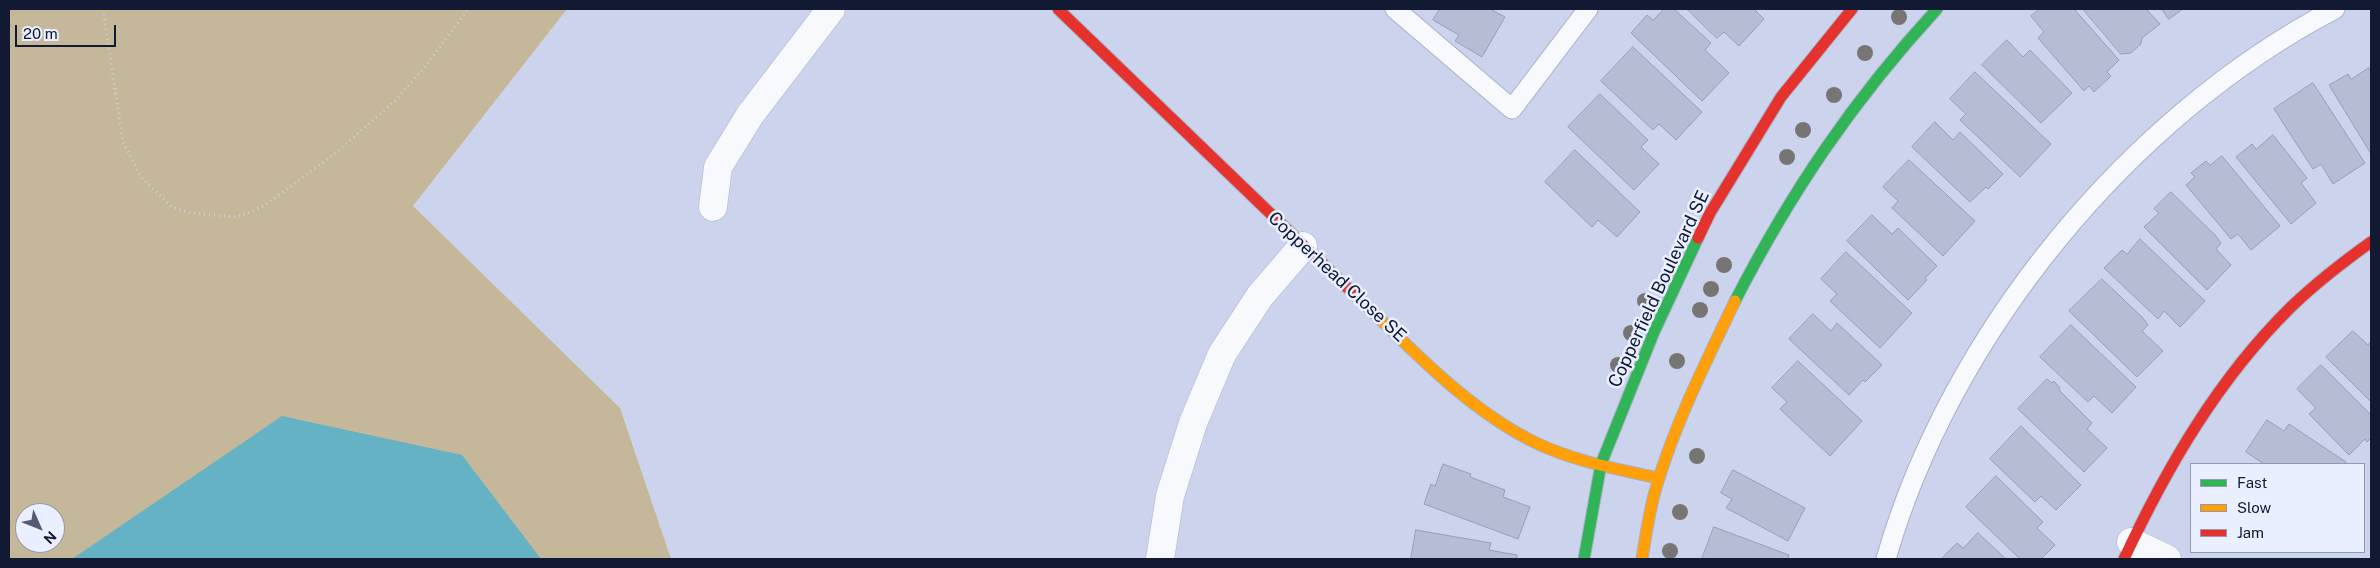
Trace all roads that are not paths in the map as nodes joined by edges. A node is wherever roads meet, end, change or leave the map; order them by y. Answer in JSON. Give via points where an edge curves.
{"nodes":[{"id":1,"x":831,"y":9,"type":"edge"},
{"id":2,"x":1058,"y":9,"type":"edge"},
{"id":3,"x":1395,"y":9,"type":"edge"},
{"id":4,"x":1588,"y":9,"type":"edge"},
{"id":5,"x":1852,"y":9,"type":"edge"},
{"id":6,"x":1938,"y":9,"type":"edge"},
{"id":7,"x":2335,"y":9,"type":"edge"},
{"id":8,"x":713,"y":207,"type":"dead end"},
{"id":9,"x":2371,"y":242,"type":"edge"},
{"id":10,"x":1303,"y":246,"type":"junction"},
{"id":11,"x":1601,"y":464,"type":"junction"},
{"id":12,"x":1658,"y":478,"type":"junction"},
{"id":13,"x":2127,"y":551,"type":"edge"},
{"id":14,"x":1160,"y":559,"type":"edge"},
{"id":15,"x":1584,"y":559,"type":"edge"},
{"id":16,"x":1642,"y":559,"type":"edge"},
{"id":17,"x":1886,"y":559,"type":"edge"},
{"id":18,"x":2167,"y":559,"type":"edge"}],
"edges":[{"from":1,"to":8,"type":"street","via":[[750,115],[718,167]]},
{"from":2,"to":10,"type":"street","name":"Copperhead Close SE"},
{"from":3,"to":4,"type":"lane","via":[[1512,109]]},
{"from":5,"to":11,"type":"street","name":"Copperfield Boulevard SE","via":[[1781,96],[1710,213],[1654,332]]},
{"from":6,"to":12,"type":"street","via":[[1867,89],[1767,241],[1707,359]]},
{"from":7,"to":17,"type":"lane","via":[[2255,58],[2199,98],[2104,186],[2057,240],[1979,349],[1942,415],[1919,466]]},
{"from":9,"to":13,"type":"street","via":[[2302,296],[2262,335],[2186,437]]},
{"from":10,"to":11,"type":"street","name":"Copperhead Close SE","via":[[1485,412],[1536,442]]},
{"from":10,"to":14,"type":"street","via":[[1260,296],[1222,354],[1192,423],[1170,496]]},
{"from":11,"to":12,"type":"street","name":"Copperhead Close SE"},
{"from":11,"to":15,"type":"street","name":"Copperfield Boulevard SE"},
{"from":12,"to":16,"type":"street"},
{"from":13,"to":18,"type":"street"}]}
